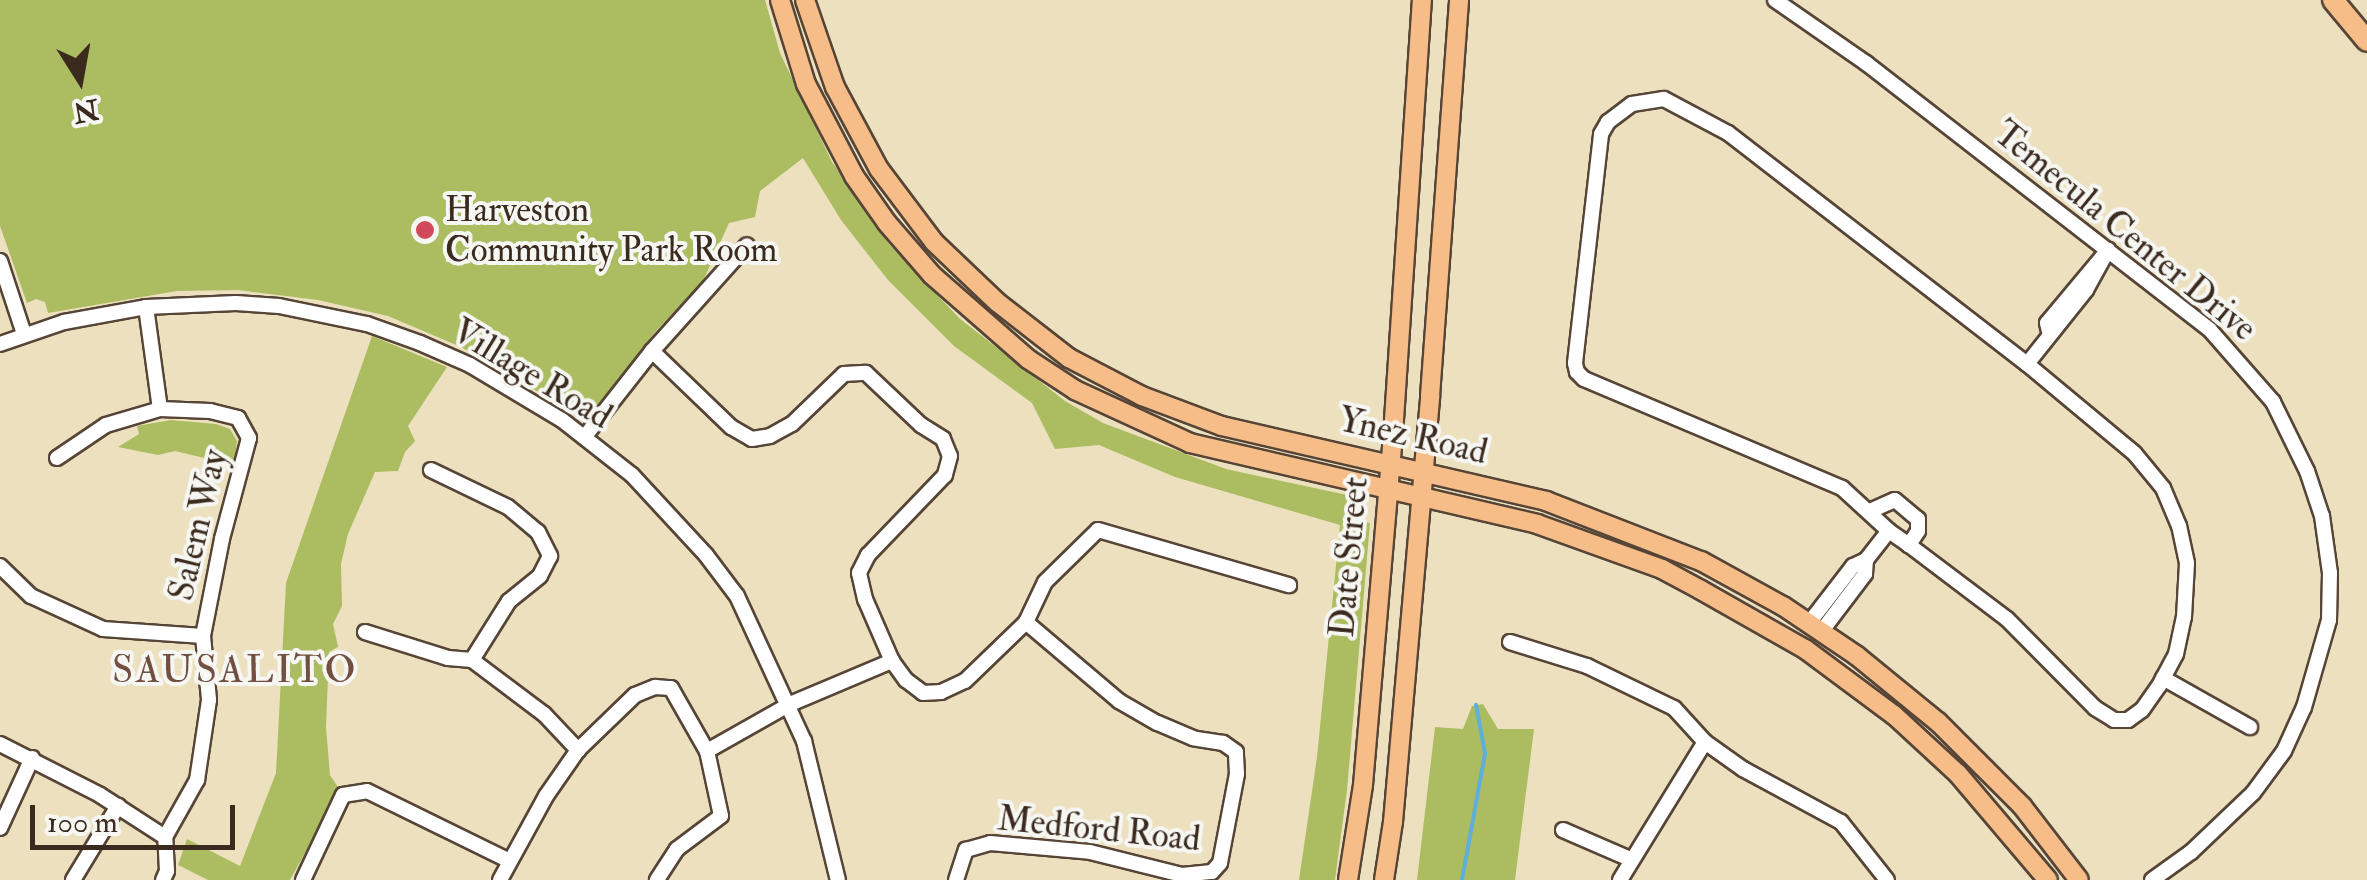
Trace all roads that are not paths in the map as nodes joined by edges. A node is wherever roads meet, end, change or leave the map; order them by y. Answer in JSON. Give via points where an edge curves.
{"nodes":[{"id":1,"x":780,"y":0,"type":"edge"},
{"id":2,"x":805,"y":0,"type":"edge"},
{"id":3,"x":1422,"y":0,"type":"edge"},
{"id":4,"x":1459,"y":0,"type":"edge"},
{"id":5,"x":1775,"y":0,"type":"edge"},
{"id":6,"x":2333,"y":0,"type":"edge"},
{"id":7,"x":2367,"y":40,"type":"edge"},
{"id":8,"x":748,"y":244,"type":"dead end"},
{"id":9,"x":2108,"y":250,"type":"junction"},
{"id":10,"x":0,"y":261,"type":"edge"},
{"id":11,"x":146,"y":307,"type":"junction"},
{"id":12,"x":24,"y":334,"type":"junction"},
{"id":13,"x":0,"y":344,"type":"edge"},
{"id":14,"x":652,"y":350,"type":"junction"},
{"id":15,"x":2027,"y":364,"type":"junction"},
{"id":16,"x":160,"y":409,"type":"junction"},
{"id":17,"x":586,"y":435,"type":"junction"},
{"id":18,"x":57,"y":458,"type":"dead end"},
{"id":19,"x":1390,"y":464,"type":"junction"},
{"id":20,"x":431,"y":470,"type":"dead end"},
{"id":21,"x":1423,"y":472,"type":"junction"},
{"id":22,"x":1388,"y":490,"type":"junction"},
{"id":23,"x":1420,"y":497,"type":"junction"},
{"id":24,"x":1870,"y":510,"type":"junction"},
{"id":25,"x":1890,"y":531,"type":"junction"},
{"id":26,"x":1908,"y":545,"type":"junction"},
{"id":27,"x":0,"y":566,"type":"edge"},
{"id":28,"x":1289,"y":586,"type":"dead end"},
{"id":29,"x":1701,"y":590,"type":"junction"},
{"id":30,"x":1026,"y":622,"type":"junction"},
{"id":31,"x":1815,"y":627,"type":"junction"},
{"id":32,"x":365,"y":632,"type":"dead end"},
{"id":33,"x":204,"y":636,"type":"junction"},
{"id":34,"x":1510,"y":642,"type":"dead end"},
{"id":35,"x":472,"y":660,"type":"junction"},
{"id":36,"x":892,"y":660,"type":"junction"},
{"id":37,"x":2164,"y":678,"type":"junction"},
{"id":38,"x":790,"y":704,"type":"junction"},
{"id":39,"x":2250,"y":727,"type":"dead end"},
{"id":40,"x":1705,"y":742,"type":"junction"},
{"id":41,"x":0,"y":744,"type":"edge"},
{"id":42,"x":578,"y":750,"type":"junction"},
{"id":43,"x":707,"y":751,"type":"junction"},
{"id":44,"x":32,"y":758,"type":"junction"},
{"id":45,"x":118,"y":806,"type":"junction"},
{"id":46,"x":0,"y":828,"type":"edge"},
{"id":47,"x":1562,"y":830,"type":"dead end"},
{"id":48,"x":165,"y":837,"type":"junction"},
{"id":49,"x":1630,"y":859,"type":"junction"},
{"id":50,"x":510,"y":862,"type":"junction"},
{"id":51,"x":73,"y":880,"type":"edge"},
{"id":52,"x":163,"y":880,"type":"edge"},
{"id":53,"x":303,"y":880,"type":"edge"},
{"id":54,"x":500,"y":880,"type":"edge"},
{"id":55,"x":657,"y":880,"type":"edge"},
{"id":56,"x":838,"y":880,"type":"edge"},
{"id":57,"x":956,"y":880,"type":"edge"},
{"id":58,"x":1348,"y":880,"type":"edge"},
{"id":59,"x":1384,"y":880,"type":"edge"},
{"id":60,"x":1620,"y":880,"type":"edge"},
{"id":61,"x":1887,"y":880,"type":"edge"},
{"id":62,"x":2048,"y":880,"type":"edge"},
{"id":63,"x":2079,"y":880,"type":"edge"},
{"id":64,"x":2152,"y":880,"type":"edge"}],
"edges":[{"from":1,"to":22,"type":"main road","name":"Ynez Road","via":[[806,84],[854,176],[932,275],[1028,359],[1075,390],[1190,443]]},
{"from":2,"to":19,"type":"main road","name":"Ynez Road","via":[[835,87],[879,169],[934,242],[997,302],[1069,358],[1142,396],[1222,426]]},
{"from":3,"to":19,"type":"main road","name":"Date Street"},
{"from":4,"to":21,"type":"main road","name":"Date Street"},
{"from":5,"to":9,"type":"street","name":"Temecula Center Drive"},
{"from":6,"to":7,"type":"highway"},
{"from":8,"to":14,"type":"street"},
{"from":9,"to":15,"type":"street","via":[[2057,331],[2049,332]]},
{"from":9,"to":64,"type":"street","name":"Temecula Center Drive","via":[[2210,330],[2266,392],[2316,496],[2330,573],[2328,620],[2292,736],[2253,793]]},
{"from":10,"to":12,"type":"street"},
{"from":11,"to":12,"type":"street","name":"Village Road"},
{"from":11,"to":16,"type":"street"},
{"from":11,"to":17,"type":"street","name":"Village Road","via":[[236,303],[368,324],[470,364]]},
{"from":12,"to":13,"type":"street","name":"Village Road"},
{"from":14,"to":17,"type":"street"},
{"from":14,"to":36,"type":"street","via":[[752,439],[792,424],[844,374],[866,373],[921,426],[943,438],[950,456],[945,475],[868,555],[860,573],[864,599]]},
{"from":15,"to":24,"type":"street","via":[[1728,133],[1664,99],[1632,104],[1608,122],[1577,372],[1842,488]]},
{"from":15,"to":37,"type":"street","via":[[2092,414],[2163,488],[2187,563],[2184,617]]},
{"from":16,"to":18,"type":"street","via":[[106,425]]},
{"from":16,"to":33,"type":"street","name":"Salem Way","via":[[238,418],[249,438]]},
{"from":17,"to":38,"type":"street","name":"Village Road","via":[[706,555],[737,596]]},
{"from":19,"to":21,"type":"main road","name":"Ynez Road"},
{"from":19,"to":22,"type":"main road","name":"Date Street"},
{"from":20,"to":35,"type":"street","via":[[508,506],[538,532],[550,556],[540,576],[509,601]]},
{"from":21,"to":23,"type":"main road","name":"Date Street"},
{"from":21,"to":31,"type":"main road","name":"Ynez Road","via":[[1546,501],[1654,539]]},
{"from":22,"to":23,"type":"main road","name":"Ynez Road"},
{"from":22,"to":58,"type":"main road","name":"Date Street","via":[[1363,785]]},
{"from":23,"to":29,"type":"main road","name":"Ynez Road","via":[[1571,534]]},
{"from":23,"to":59,"type":"main road","name":"Date Street"},
{"from":24,"to":25,"type":"street"},
{"from":24,"to":26,"type":"street","via":[[1895,500],[1911,512],[1918,531]]},
{"from":25,"to":26,"type":"street"},
{"from":25,"to":31,"type":"street","via":[[1866,560],[1864,574]]},
{"from":26,"to":37,"type":"street","via":[[2007,619],[2114,720],[2142,710]]},
{"from":27,"to":33,"type":"street","via":[[31,596],[103,629]]},
{"from":28,"to":30,"type":"street","via":[[1098,530],[1046,582]]},
{"from":29,"to":31,"type":"main road","via":[[1724,590],[1799,634]]},
{"from":29,"to":62,"type":"main road","name":"Ynez Road","via":[[1805,649],[1894,715],[1980,798]]},
{"from":30,"to":36,"type":"street","via":[[965,681],[942,692],[923,693]]},
{"from":30,"to":57,"type":"street","name":"Medford Road","via":[[1119,701],[1156,723],[1236,752],[1220,864],[1212,872],[1182,875],[1090,852],[990,843],[966,850]]},
{"from":31,"to":63,"type":"main road","name":"Ynez Road","via":[[1968,748]]},
{"from":32,"to":35,"type":"street"},
{"from":33,"to":48,"type":"street","name":"Salem Way","via":[[209,700],[197,780]]},
{"from":34,"to":40,"type":"street","via":[[1587,666],[1674,708]]},
{"from":35,"to":42,"type":"street","via":[[544,714]]},
{"from":36,"to":38,"type":"street"},
{"from":37,"to":39,"type":"street"},
{"from":38,"to":43,"type":"street"},
{"from":38,"to":56,"type":"street","name":"Village Road","via":[[821,797]]},
{"from":40,"to":49,"type":"street"},
{"from":40,"to":61,"type":"street","via":[[1840,822]]},
{"from":41,"to":44,"type":"street"},
{"from":42,"to":43,"type":"street","via":[[635,695],[655,687],[671,688]]},
{"from":42,"to":50,"type":"street"},
{"from":43,"to":55,"type":"street","via":[[720,816],[677,848]]},
{"from":44,"to":45,"type":"street"},
{"from":44,"to":46,"type":"street"},
{"from":45,"to":48,"type":"street"},
{"from":45,"to":51,"type":"street"},
{"from":47,"to":49,"type":"street"},
{"from":48,"to":52,"type":"street"},
{"from":49,"to":60,"type":"street"},
{"from":50,"to":53,"type":"street","via":[[367,792],[343,795]]},
{"from":50,"to":54,"type":"street"}]}
